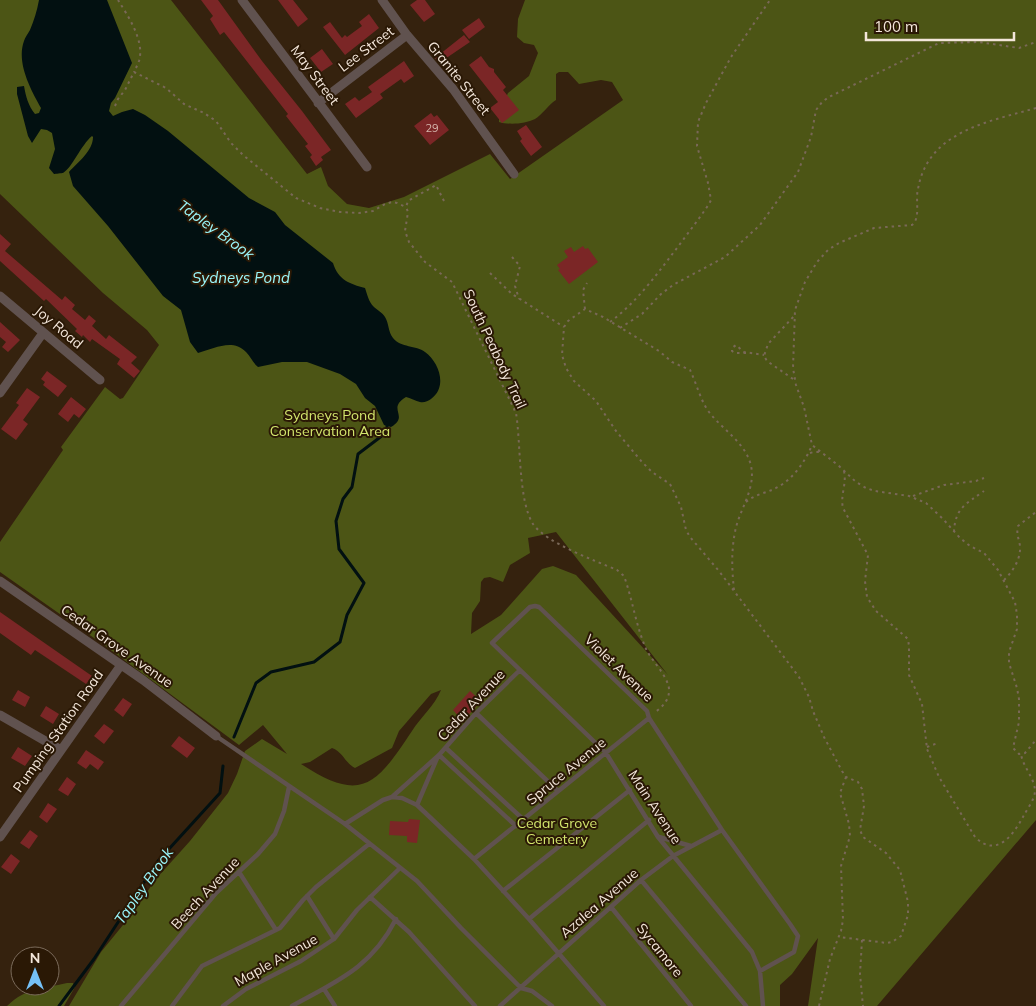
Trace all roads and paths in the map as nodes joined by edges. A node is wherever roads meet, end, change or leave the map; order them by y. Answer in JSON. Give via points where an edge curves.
{"nodes":[{"id":1,"x":118,"y":0,"type":"edge"},
{"id":2,"x":242,"y":0,"type":"edge"},
{"id":3,"x":382,"y":0,"type":"edge"},
{"id":4,"x":770,"y":0,"type":"edge"},
{"id":5,"x":407,"y":35,"type":"junction"},
{"id":6,"x":1036,"y":42,"type":"edge"},
{"id":7,"x":134,"y":72,"type":"junction"},
{"id":8,"x":318,"y":103,"type":"junction"},
{"id":9,"x":115,"y":106,"type":"dead end"},
{"id":10,"x":1036,"y":108,"type":"edge"},
{"id":11,"x":367,"y":166,"type":"dead end"},
{"id":12,"x":514,"y":174,"type":"dead end"},
{"id":13,"x":444,"y":201,"type":"dead end"},
{"id":14,"x":406,"y":208,"type":"junction"},
{"id":15,"x":512,"y":256,"type":"dead end"},
{"id":16,"x":490,"y":273,"type":"dead end"},
{"id":17,"x":588,"y":283,"type":"dead end"},
{"id":18,"x":0,"y":296,"type":"edge"},
{"id":19,"x":519,"y":299,"type":"junction"},
{"id":20,"x":584,"y":309,"type":"junction"},
{"id":21,"x":795,"y":315,"type":"junction"},
{"id":22,"x":610,"y":322,"type":"junction"},
{"id":23,"x":564,"y":327,"type":"junction"},
{"id":24,"x":620,"y":328,"type":"junction"},
{"id":25,"x":43,"y":333,"type":"junction"},
{"id":26,"x":746,"y":353,"type":"junction"},
{"id":27,"x":764,"y":355,"type":"junction"},
{"id":28,"x":100,"y":380,"type":"dead end"},
{"id":29,"x":794,"y":380,"type":"junction"},
{"id":30,"x":0,"y":393,"type":"edge"},
{"id":31,"x":812,"y":445,"type":"junction"},
{"id":32,"x":821,"y":452,"type":"junction"},
{"id":33,"x":806,"y":457,"type":"junction"},
{"id":34,"x":844,"y":471,"type":"junction"},
{"id":35,"x":984,"y":478,"type":"dead end"},
{"id":36,"x":984,"y":491,"type":"dead end"},
{"id":37,"x":911,"y":496,"type":"junction"},
{"id":38,"x":745,"y":502,"type":"junction"},
{"id":39,"x":1036,"y":512,"type":"edge"},
{"id":40,"x":954,"y":532,"type":"junction"},
{"id":41,"x":0,"y":580,"type":"edge"},
{"id":42,"x":1004,"y":580,"type":"junction"},
{"id":43,"x":734,"y":590,"type":"junction"},
{"id":44,"x":492,"y":643,"type":"joint"},
{"id":45,"x":122,"y":665,"type":"junction"},
{"id":46,"x":520,"y":670,"type":"junction"},
{"id":47,"x":476,"y":713,"type":"junction"},
{"id":48,"x":0,"y":715,"type":"edge"},
{"id":49,"x":649,"y":718,"type":"junction"},
{"id":50,"x":216,"y":736,"type":"joint"},
{"id":51,"x":1036,"y":740,"type":"edge"},
{"id":52,"x":938,"y":743,"type":"dead end"},
{"id":53,"x":926,"y":747,"type":"junction"},
{"id":54,"x":446,"y":748,"type":"junction"},
{"id":55,"x":61,"y":750,"type":"junction"},
{"id":56,"x":606,"y":753,"type":"junction"},
{"id":57,"x":1022,"y":754,"type":"junction"},
{"id":58,"x":439,"y":755,"type":"junction"},
{"id":59,"x":846,"y":777,"type":"junction"},
{"id":60,"x":289,"y":787,"type":"junction"},
{"id":61,"x":630,"y":790,"type":"junction"},
{"id":62,"x":558,"y":791,"type":"junction"},
{"id":63,"x":392,"y":796,"type":"junction"},
{"id":64,"x":417,"y":805,"type":"junction"},
{"id":65,"x":524,"y":820,"type":"junction"},
{"id":66,"x":649,"y":820,"type":"junction"},
{"id":67,"x":344,"y":824,"type":"junction"},
{"id":68,"x":516,"y":826,"type":"junction"},
{"id":69,"x":722,"y":830,"type":"junction"},
{"id":70,"x":1,"y":834,"type":"edge"},
{"id":71,"x":658,"y":837,"type":"junction"},
{"id":72,"x":369,"y":844,"type":"junction"},
{"id":73,"x":691,"y":846,"type":"junction"},
{"id":74,"x":674,"y":856,"type":"junction"},
{"id":75,"x":474,"y":859,"type":"junction"},
{"id":76,"x":400,"y":868,"type":"junction"},
{"id":77,"x":239,"y":872,"type":"junction"},
{"id":78,"x":641,"y":880,"type":"junction"},
{"id":79,"x":503,"y":891,"type":"junction"},
{"id":80,"x":307,"y":896,"type":"junction"},
{"id":81,"x":370,"y":896,"type":"junction"},
{"id":82,"x":611,"y":907,"type":"junction"},
{"id":83,"x":529,"y":919,"type":"junction"},
{"id":84,"x":396,"y":920,"type":"junction"},
{"id":85,"x":276,"y":930,"type":"junction"},
{"id":86,"x":839,"y":937,"type":"junction"},
{"id":87,"x":334,"y":940,"type":"junction"},
{"id":88,"x":862,"y":940,"type":"junction"},
{"id":89,"x":558,"y":953,"type":"junction"},
{"id":90,"x":760,"y":971,"type":"junction"},
{"id":91,"x":521,"y":988,"type":"junction"},
{"id":92,"x":324,"y":989,"type":"junction"},
{"id":93,"x":120,"y":1006,"type":"edge"},
{"id":94,"x":172,"y":1006,"type":"edge"},
{"id":95,"x":223,"y":1006,"type":"edge"},
{"id":96,"x":292,"y":1006,"type":"edge"},
{"id":97,"x":335,"y":1006,"type":"edge"},
{"id":98,"x":475,"y":1006,"type":"edge"},
{"id":99,"x":500,"y":1006,"type":"edge"},
{"id":100,"x":552,"y":1006,"type":"edge"},
{"id":101,"x":604,"y":1006,"type":"edge"},
{"id":102,"x":691,"y":1006,"type":"edge"},
{"id":103,"x":746,"y":1006,"type":"edge"},
{"id":104,"x":763,"y":1006,"type":"edge"},
{"id":105,"x":819,"y":1006,"type":"edge"},
{"id":106,"x":863,"y":1006,"type":"edge"}],
"edges":[{"from":1,"to":7,"type":"path","via":[[130,20],[140,50]]},
{"from":2,"to":8,"type":"street","name":"May Street"},
{"from":3,"to":5,"type":"street","name":"Granite Street"},
{"from":4,"to":22,"type":"path","via":[[732,56],[698,122],[697,146],[711,200],[652,282]]},
{"from":5,"to":8,"type":"street","name":"Lee Street"},
{"from":5,"to":12,"type":"street","name":"Granite Street","via":[[453,89]]},
{"from":6,"to":24,"type":"path","via":[[1019,48],[979,42],[939,43],[829,97],[814,115],[811,137],[798,172],[760,225],[721,260],[673,285],[642,314]]},
{"from":7,"to":9,"type":"path"},
{"from":7,"to":14,"type":"path","via":[[166,88],[184,104],[216,121],[243,155],[296,198],[340,212],[373,211],[392,202]]},
{"from":8,"to":11,"type":"street","name":"May Street"},
{"from":10,"to":21,"type":"path","via":[[991,121],[943,144],[922,171],[917,190],[916,222],[912,226],[874,228],[828,250],[809,275]]},
{"from":13,"to":14,"type":"path","via":[[436,185],[408,201]]},
{"from":14,"to":49,"type":"path","name":"South Peabody Trail","via":[[405,230],[411,246],[425,262],[452,282],[516,413],[524,498],[533,524],[563,546],[618,570],[624,576],[648,653],[670,692],[666,701]]},
{"from":15,"to":19,"type":"path","via":[[520,266],[515,286]]},
{"from":16,"to":19,"type":"path"},
{"from":17,"to":20,"type":"path","via":[[584,290]]},
{"from":18,"to":25,"type":"street","name":"Joy Road"},
{"from":19,"to":23,"type":"path"},
{"from":20,"to":22,"type":"path"},
{"from":20,"to":23,"type":"path","via":[[568,320]]},
{"from":21,"to":27,"type":"path","via":[[768,344]]},
{"from":21,"to":29,"type":"path"},
{"from":22,"to":24,"type":"path"},
{"from":23,"to":43,"type":"path","via":[[562,355],[574,381],[596,401],[642,462],[670,484],[690,537]]},
{"from":24,"to":38,"type":"path","via":[[690,370],[708,411],[737,441],[750,461],[752,479]]},
{"from":25,"to":28,"type":"street","name":"Joy Road"},
{"from":25,"to":30,"type":"street"},
{"from":26,"to":26,"type":"path","via":[[735,353],[732,348],[736,345]]},
{"from":26,"to":27,"type":"path"},
{"from":27,"to":29,"type":"path","via":[[767,361]]},
{"from":29,"to":31,"type":"path"},
{"from":31,"to":32,"type":"path"},
{"from":31,"to":33,"type":"path"},
{"from":32,"to":33,"type":"path"},
{"from":32,"to":34,"type":"path"},
{"from":33,"to":38,"type":"path","via":[[793,475],[778,487]]},
{"from":34,"to":37,"type":"path","via":[[866,488]]},
{"from":34,"to":53,"type":"path","via":[[846,483],[842,508],[868,556],[867,597],[876,611],[908,639],[910,675],[922,704]]},
{"from":35,"to":37,"type":"path","via":[[944,485]]},
{"from":36,"to":40,"type":"path","via":[[958,511]]},
{"from":37,"to":40,"type":"path","via":[[926,503]]},
{"from":38,"to":43,"type":"path","via":[[734,539]]},
{"from":39,"to":42,"type":"path","via":[[1018,526],[1018,560]]},
{"from":40,"to":42,"type":"path","via":[[988,556]]},
{"from":41,"to":45,"type":"street","name":"Cedar Grove Avenue"},
{"from":42,"to":57,"type":"path","via":[[1015,602],[1017,629],[1008,663],[1019,699],[1019,722],[1013,748]]},
{"from":43,"to":59,"type":"path","via":[[802,681],[824,737]]},
{"from":44,"to":46,"type":"lane","name":"Main Avenue"},
{"from":44,"to":49,"type":"lane","name":"Violet Avenue","via":[[530,607],[538,606],[648,712]]},
{"from":45,"to":50,"type":"street","name":"Cedar Grove Avenue"},
{"from":45,"to":55,"type":"street","name":"Pumping Station Road"},
{"from":46,"to":47,"type":"lane","name":"Cedar Avenue"},
{"from":46,"to":56,"type":"lane","name":"Main Avenue"},
{"from":47,"to":54,"type":"lane","name":"Cedar Avenue"},
{"from":47,"to":62,"type":"lane"},
{"from":48,"to":55,"type":"street"},
{"from":49,"to":56,"type":"lane","name":"Spruce Avenue"},
{"from":49,"to":69,"type":"lane","name":"Violet Avenue"},
{"from":50,"to":60,"type":"lane"},
{"from":51,"to":57,"type":"path"},
{"from":52,"to":53,"type":"path"},
{"from":53,"to":57,"type":"path","via":[[938,777],[975,837],[988,845],[1010,837],[1034,797],[1034,783]]},
{"from":54,"to":58,"type":"lane","name":"Cedar Avenue"},
{"from":54,"to":65,"type":"lane"},
{"from":55,"to":70,"type":"street","name":"Pumping Station Road"},
{"from":56,"to":61,"type":"lane","name":"Main Avenue"},
{"from":56,"to":62,"type":"lane","name":"Spruce Avenue"},
{"from":58,"to":63,"type":"lane","name":"Cedar Avenue"},
{"from":58,"to":64,"type":"lane","name":"Cedar Avenue"},
{"from":58,"to":68,"type":"lane"},
{"from":59,"to":86,"type":"path","via":[[840,793],[850,836],[841,866],[843,912]]},
{"from":59,"to":88,"type":"path","via":[[858,782],[862,789],[864,806],[860,830],[863,837],[886,853],[900,870],[908,902],[908,915],[897,940],[887,943]]},
{"from":60,"to":67,"type":"lane"},
{"from":60,"to":77,"type":"lane","name":"Beech Avenue","via":[[284,811],[274,834]]},
{"from":61,"to":66,"type":"lane","name":"Main Avenue"},
{"from":61,"to":79,"type":"lane"},
{"from":62,"to":65,"type":"lane","name":"Spruce Avenue"},
{"from":63,"to":64,"type":"lane"},
{"from":63,"to":67,"type":"lane","name":"Cedar Avenue"},
{"from":64,"to":75,"type":"lane"},
{"from":65,"to":68,"type":"lane","name":"Spruce Avenue"},
{"from":66,"to":71,"type":"lane","name":"Main Avenue"},
{"from":66,"to":83,"type":"lane"},
{"from":67,"to":72,"type":"lane"},
{"from":68,"to":75,"type":"lane","name":"Spruce Avenue"},
{"from":69,"to":73,"type":"lane","name":"Azalea Avenue"},
{"from":69,"to":90,"type":"lane","name":"Violet Avenue","via":[[798,936],[794,952]]},
{"from":71,"to":73,"type":"lane"},
{"from":71,"to":74,"type":"lane","name":"Main Avenue"},
{"from":72,"to":76,"type":"lane"},
{"from":72,"to":80,"type":"lane"},
{"from":73,"to":74,"type":"lane","name":"Azalea Avenue"},
{"from":74,"to":78,"type":"lane","name":"Azalea Avenue"},
{"from":74,"to":90,"type":"lane","name":"Main Avenue","via":[[752,952]]},
{"from":75,"to":79,"type":"lane"},
{"from":76,"to":81,"type":"lane","name":"Maple Avenue"},
{"from":76,"to":91,"type":"lane","via":[[430,893],[460,928]]},
{"from":77,"to":85,"type":"lane"},
{"from":77,"to":93,"type":"lane","name":"Beech Avenue","via":[[216,894]]},
{"from":78,"to":82,"type":"lane","name":"Azalea Avenue"},
{"from":78,"to":103,"type":"lane"},
{"from":79,"to":83,"type":"lane"},
{"from":80,"to":85,"type":"lane"},
{"from":80,"to":87,"type":"lane"},
{"from":81,"to":84,"type":"lane"},
{"from":81,"to":87,"type":"lane","name":"Maple Avenue"},
{"from":82,"to":89,"type":"lane","name":"Azalea Avenue"},
{"from":82,"to":102,"type":"lane","name":"Sycamore"},
{"from":83,"to":89,"type":"lane"},
{"from":84,"to":92,"type":"lane","via":[[364,964]]},
{"from":84,"to":98,"type":"lane"},
{"from":85,"to":94,"type":"lane","via":[[202,966]]},
{"from":86,"to":88,"type":"path"},
{"from":86,"to":105,"type":"path","via":[[830,959]]},
{"from":87,"to":95,"type":"lane","name":"Maple Avenue","via":[[246,989]]},
{"from":88,"to":106,"type":"path","via":[[860,974]]},
{"from":89,"to":91,"type":"lane","name":"Azalea Avenue"},
{"from":89,"to":101,"type":"lane"},
{"from":90,"to":104,"type":"lane","name":"Main Avenue"},
{"from":91,"to":99,"type":"lane","name":"Azalea Avenue"},
{"from":91,"to":100,"type":"lane","via":[[532,990]]},
{"from":92,"to":96,"type":"lane"},
{"from":92,"to":97,"type":"lane"}]}
